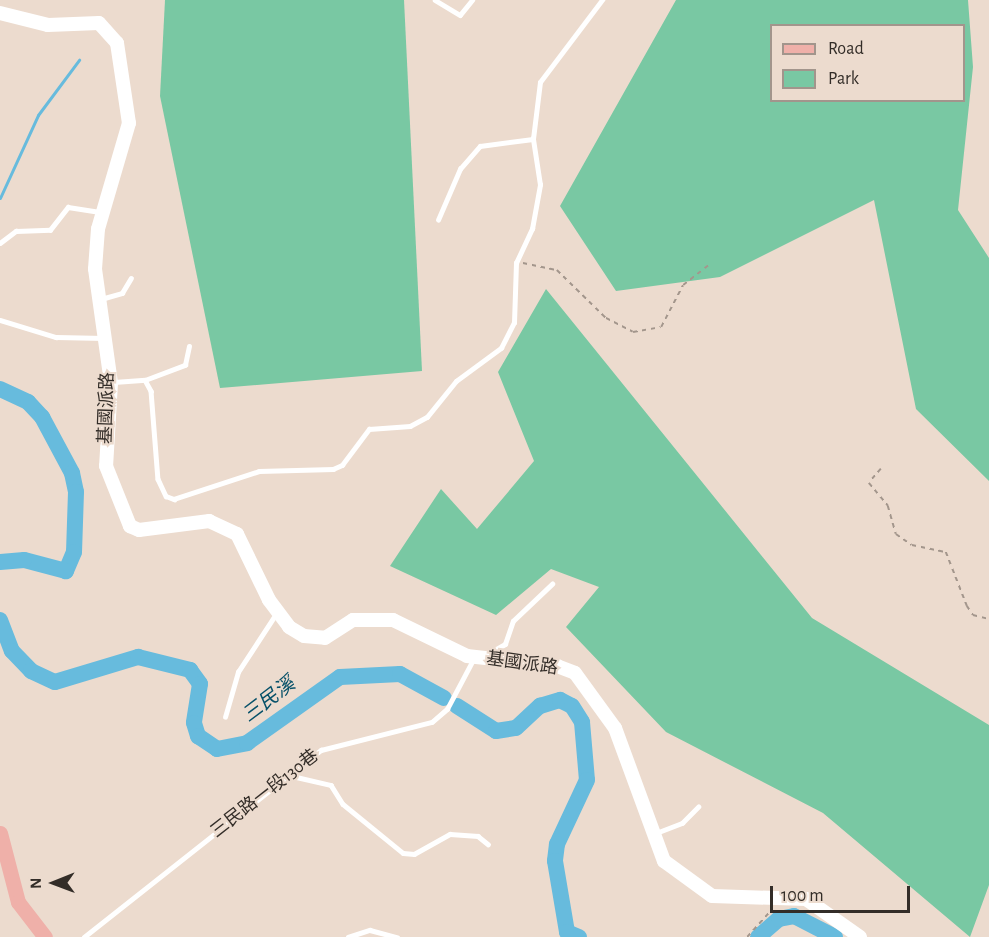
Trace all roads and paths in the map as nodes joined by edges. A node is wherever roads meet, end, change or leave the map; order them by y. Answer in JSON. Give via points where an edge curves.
{"nodes":[{"id":1,"x":435,"y":0,"type":"edge"},
{"id":2,"x":472,"y":0,"type":"edge"},
{"id":3,"x":602,"y":0,"type":"edge"},
{"id":4,"x":0,"y":13,"type":"edge"},
{"id":5,"x":534,"y":139,"type":"junction"},
{"id":6,"x":102,"y":213,"type":"junction"},
{"id":7,"x":438,"y":220,"type":"dead end"},
{"id":8,"x":0,"y":243,"type":"edge"},
{"id":9,"x":516,"y":263,"type":"junction"},
{"id":10,"x":710,"y":264,"type":"dead end"},
{"id":11,"x":131,"y":278,"type":"dead end"},
{"id":12,"x":98,"y":299,"type":"junction"},
{"id":13,"x":0,"y":320,"type":"edge"},
{"id":14,"x":106,"y":338,"type":"junction"},
{"id":15,"x":189,"y":346,"type":"dead end"},
{"id":16,"x":145,"y":380,"type":"junction"},
{"id":17,"x":111,"y":383,"type":"junction"},
{"id":18,"x":881,"y":469,"type":"dead end"},
{"id":19,"x":552,"y":584,"type":"dead end"},
{"id":20,"x":278,"y":612,"type":"junction"},
{"id":21,"x":989,"y":619,"type":"edge"},
{"id":22,"x":478,"y":658,"type":"junction"},
{"id":23,"x":225,"y":717,"type":"dead end"},
{"id":24,"x":292,"y":776,"type":"junction"},
{"id":25,"x":698,"y":807,"type":"dead end"},
{"id":26,"x":0,"y":833,"type":"edge"},
{"id":27,"x":653,"y":834,"type":"junction"},
{"id":28,"x":488,"y":844,"type":"dead end"},
{"id":29,"x":792,"y":897,"type":"junction"},
{"id":30,"x":45,"y":937,"type":"edge"},
{"id":31,"x":84,"y":937,"type":"edge"},
{"id":32,"x":348,"y":937,"type":"edge"},
{"id":33,"x":397,"y":937,"type":"edge"},
{"id":34,"x":747,"y":937,"type":"edge"},
{"id":35,"x":860,"y":937,"type":"edge"}],
"edges":[{"from":1,"to":2,"type":"lane","via":[[460,15]]},
{"from":3,"to":5,"type":"lane","via":[[540,82]]},
{"from":4,"to":6,"type":"street","name":"基國派路","via":[[48,25],[89,21],[112,32],[129,123]]},
{"from":5,"to":7,"type":"lane","via":[[480,146],[460,168]]},
{"from":5,"to":9,"type":"lane","via":[[539,192]]},
{"from":6,"to":8,"type":"lane","via":[[68,207],[50,230],[16,231]]},
{"from":6,"to":12,"type":"street","name":"基國派路","via":[[96,242]]},
{"from":9,"to":10,"type":"path","via":[[557,270],[606,318],[633,332],[661,327],[683,285]]},
{"from":9,"to":16,"type":"lane","via":[[518,308],[501,348],[456,381],[427,417],[410,426],[369,429],[342,465],[333,469],[259,471],[182,498],[166,496],[158,479],[151,391]]},
{"from":11,"to":12,"type":"lane","via":[[122,294]]},
{"from":12,"to":14,"type":"street","name":"基國派路"},
{"from":13,"to":14,"type":"lane","via":[[56,337]]},
{"from":14,"to":17,"type":"street","name":"基國派路"},
{"from":15,"to":16,"type":"lane","via":[[184,365]]},
{"from":16,"to":17,"type":"lane"},
{"from":17,"to":20,"type":"street","name":"基國派路","via":[[106,466],[130,526],[220,524],[246,548]]},
{"from":18,"to":21,"type":"path","via":[[869,483],[888,506],[896,534],[912,545],[946,552],[967,606],[973,615]]},
{"from":19,"to":22,"type":"lane","via":[[513,621],[505,644]]},
{"from":20,"to":22,"type":"street","name":"基國派路","via":[[289,627],[314,638],[325,638],[353,620],[393,620],[448,650]]},
{"from":20,"to":23,"type":"lane","via":[[237,672]]},
{"from":22,"to":24,"type":"lane","name":"三民路一段130巷","via":[[447,709],[432,722],[385,737],[330,745]]},
{"from":22,"to":27,"type":"street","name":"基國派路","via":[[557,666],[575,674],[615,728]]},
{"from":24,"to":28,"type":"lane","via":[[331,785],[343,804],[403,854],[414,854],[450,834],[478,836]]},
{"from":24,"to":31,"type":"lane","name":"三民路一段130巷"},
{"from":25,"to":27,"type":"lane","via":[[682,823]]},
{"from":26,"to":30,"type":"main road","via":[[18,902]]},
{"from":27,"to":29,"type":"street","name":"基國派路","via":[[664,861],[712,896]]},
{"from":29,"to":34,"type":"path","via":[[761,917]]},
{"from":29,"to":35,"type":"street","name":"基國派路","via":[[832,914]]},
{"from":32,"to":33,"type":"lane","via":[[370,930]]}]}
